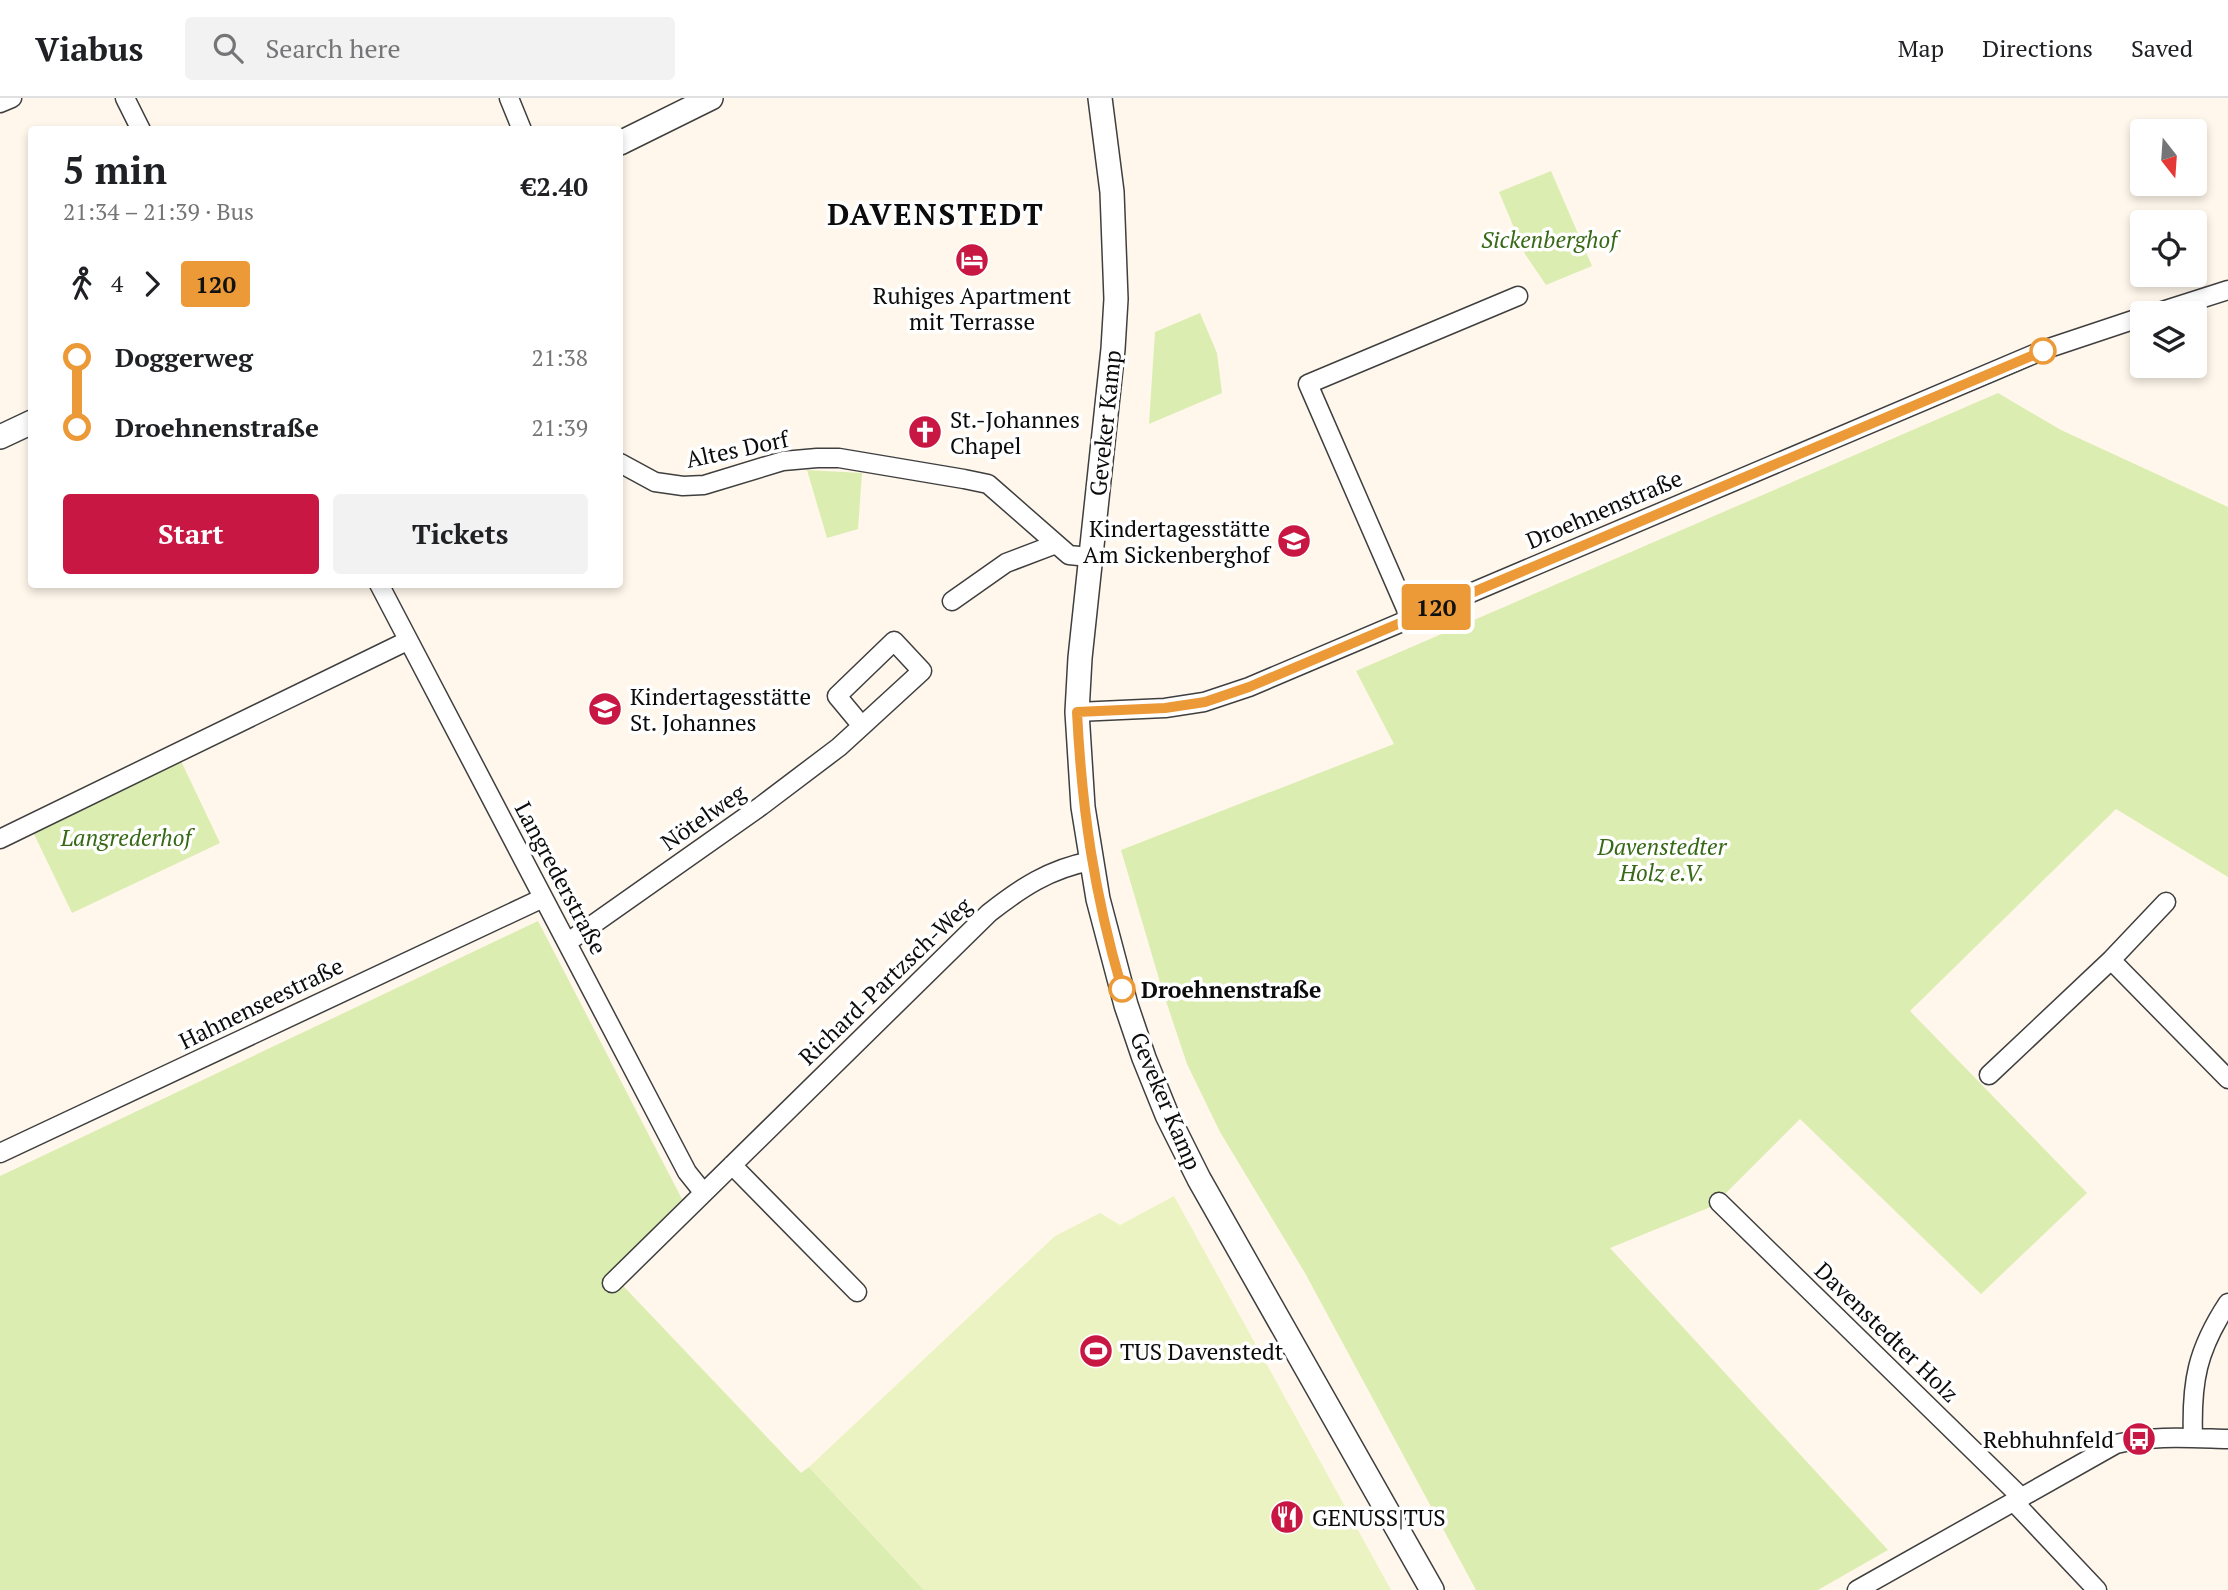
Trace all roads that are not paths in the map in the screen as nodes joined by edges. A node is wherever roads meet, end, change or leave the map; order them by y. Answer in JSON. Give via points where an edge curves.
{"nodes":[{"id":1,"x":12,"y":98,"type":"edge"},
{"id":2,"x":125,"y":98,"type":"edge"},
{"id":3,"x":509,"y":98,"type":"edge"},
{"id":4,"x":711,"y":98,"type":"edge"},
{"id":5,"x":1100,"y":98,"type":"edge"},
{"id":6,"x":0,"y":103,"type":"edge"},
{"id":7,"x":139,"y":126,"type":"edge"},
{"id":8,"x":520,"y":126,"type":"edge"},
{"id":9,"x":623,"y":142,"type":"edge"},
{"id":10,"x":2228,"y":290,"type":"edge"},
{"id":11,"x":1518,"y":296,"type":"dead end"},
{"id":12,"x":2194,"y":301,"type":"edge"},
{"id":13,"x":2130,"y":321,"type":"edge"},
{"id":14,"x":28,"y":424,"type":"edge"},
{"id":15,"x":0,"y":437,"type":"edge"},
{"id":16,"x":623,"y":465,"type":"edge"},
{"id":17,"x":1056,"y":544,"type":"junction"},
{"id":18,"x":1089,"y":557,"type":"junction"},
{"id":19,"x":381,"y":588,"type":"edge"},
{"id":20,"x":952,"y":601,"type":"dead end"},
{"id":21,"x":1409,"y":618,"type":"junction"},
{"id":22,"x":407,"y":641,"type":"junction"},
{"id":23,"x":1077,"y":712,"type":"junction"},
{"id":24,"x":862,"y":726,"type":"junction"},
{"id":25,"x":0,"y":839,"type":"edge"},
{"id":26,"x":1091,"y":861,"type":"junction"},
{"id":27,"x":543,"y":898,"type":"junction"},
{"id":28,"x":2166,"y":902,"type":"dead end"},
{"id":29,"x":568,"y":942,"type":"junction"},
{"id":30,"x":2111,"y":960,"type":"junction"},
{"id":31,"x":1989,"y":1075,"type":"dead end"},
{"id":32,"x":2228,"y":1079,"type":"edge"},
{"id":33,"x":0,"y":1153,"type":"edge"},
{"id":34,"x":732,"y":1165,"type":"junction"},
{"id":35,"x":703,"y":1192,"type":"junction"},
{"id":36,"x":1719,"y":1202,"type":"dead end"},
{"id":37,"x":611,"y":1283,"type":"dead end"},
{"id":38,"x":857,"y":1292,"type":"dead end"},
{"id":39,"x":2228,"y":1303,"type":"edge"},
{"id":40,"x":2193,"y":1438,"type":"junction"},
{"id":41,"x":2228,"y":1439,"type":"edge"},
{"id":42,"x":2018,"y":1500,"type":"junction"},
{"id":43,"x":1433,"y":1590,"type":"edge"},
{"id":44,"x":1857,"y":1590,"type":"edge"},
{"id":45,"x":2097,"y":1590,"type":"edge"}],
"edges":[{"from":1,"to":6,"type":"street"},
{"from":2,"to":7,"type":"street"},
{"from":3,"to":8,"type":"street"},
{"from":4,"to":9,"type":"street"},
{"from":5,"to":18,"type":"street","name":"Geveker Kamp","via":[[1112,192],[1116,299]]},
{"from":10,"to":12,"type":"street"},
{"from":11,"to":21,"type":"street","via":[[1308,384]]},
{"from":13,"to":21,"type":"street","name":"Droehnenstraße","via":[[2046,349]]},
{"from":14,"to":15,"type":"street"},
{"from":16,"to":17,"type":"street","name":"Altes Dorf","via":[[655,482],[683,486],[704,485],[783,461],[817,458],[964,479],[988,484]]},
{"from":17,"to":18,"type":"street","name":"Altes Dorf","via":[[1069,555]]},
{"from":17,"to":20,"type":"street","via":[[1006,563]]},
{"from":18,"to":23,"type":"street","name":"Geveker Kamp"},
{"from":19,"to":22,"type":"street","name":"Langrederstraße"},
{"from":21,"to":23,"type":"street","name":"Droehnenstraße","via":[[1205,702]]},
{"from":22,"to":25,"type":"street"},
{"from":22,"to":27,"type":"street","name":"Langrederstraße"},
{"from":23,"to":26,"type":"street","name":"Geveker Kamp"},
{"from":24,"to":24,"type":"street","name":"Nötelweg","via":[[837,696],[894,641],[922,671]]},
{"from":24,"to":29,"type":"street","name":"Nötelweg","via":[[761,806]]},
{"from":26,"to":34,"type":"street","name":"Richard-Partzsch-Weg","via":[[1067,865],[1023,886],[989,914]]},
{"from":26,"to":43,"type":"street","name":"Geveker Kamp","via":[[1126,1005],[1167,1115]]},
{"from":27,"to":29,"type":"street","name":"Langrederstraße"},
{"from":27,"to":33,"type":"street","name":"Hahnenseestraße"},
{"from":28,"to":30,"type":"street"},
{"from":29,"to":35,"type":"street","name":"Langrederstraße","via":[[687,1172]]},
{"from":30,"to":31,"type":"street"},
{"from":30,"to":32,"type":"street"},
{"from":34,"to":35,"type":"street","name":"Richard-Partzsch-Weg"},
{"from":34,"to":38,"type":"street"},
{"from":35,"to":37,"type":"street","name":"Richard-Partzsch-Weg"},
{"from":36,"to":42,"type":"street","name":"Davenstedter Holz"},
{"from":39,"to":40,"type":"street","via":[[2212,1326],[2197,1363]]},
{"from":40,"to":41,"type":"street"},
{"from":40,"to":42,"type":"street","via":[[2116,1444]]},
{"from":42,"to":44,"type":"street"},
{"from":42,"to":45,"type":"street"}]}
